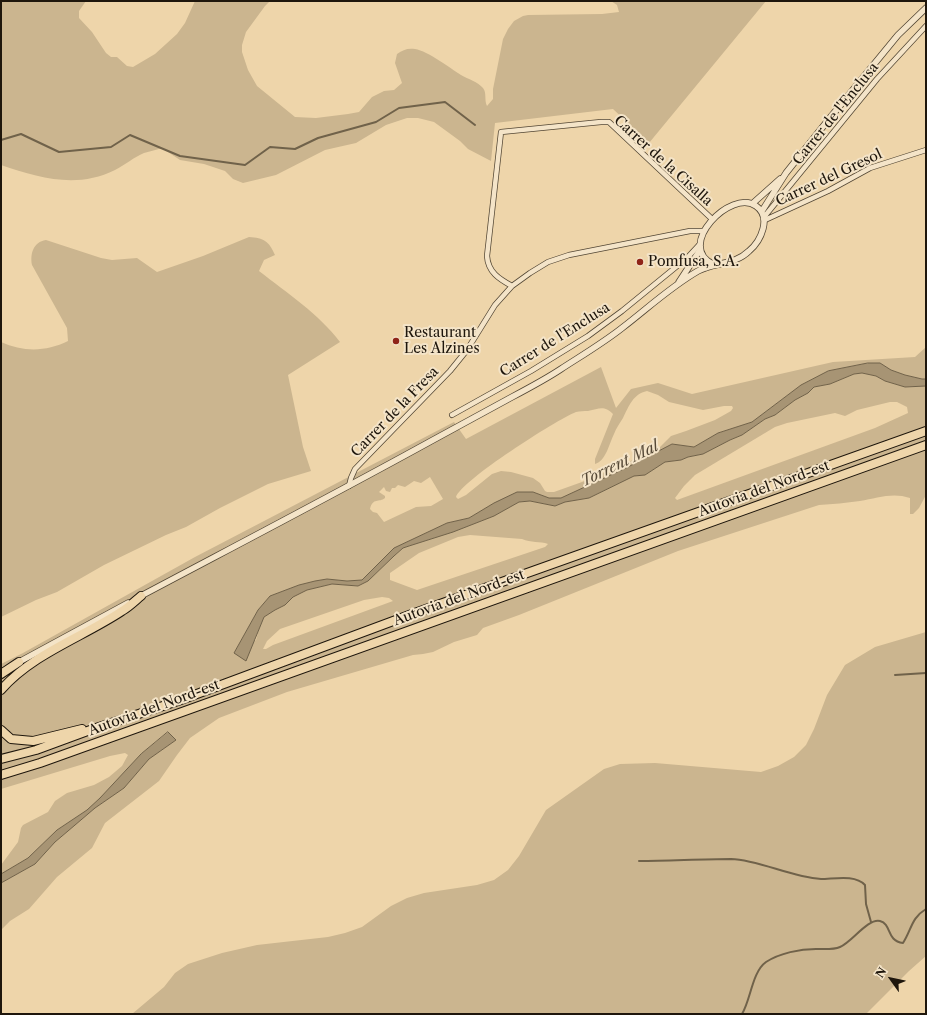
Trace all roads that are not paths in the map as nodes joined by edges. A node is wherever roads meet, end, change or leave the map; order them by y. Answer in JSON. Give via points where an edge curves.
{"nodes":[{"id":1,"x":926,"y":8,"type":"edge"},
{"id":2,"x":926,"y":26,"type":"edge"},
{"id":3,"x":926,"y":150,"type":"edge"},
{"id":4,"x":786,"y":173,"type":"junction"},
{"id":5,"x":752,"y":204,"type":"junction"},
{"id":6,"x":762,"y":211,"type":"junction"},
{"id":7,"x":765,"y":218,"type":"junction"},
{"id":8,"x":712,"y":220,"type":"junction"},
{"id":9,"x":704,"y":231,"type":"junction"},
{"id":10,"x":700,"y":244,"type":"junction"},
{"id":11,"x":700,"y":250,"type":"junction"},
{"id":12,"x":713,"y":264,"type":"junction"},
{"id":13,"x":678,"y":284,"type":"junction"},
{"id":14,"x":512,"y":286,"type":"junction"},
{"id":15,"x":452,"y":415,"type":"dead end"},
{"id":16,"x":926,"y":431,"type":"edge"},
{"id":17,"x":926,"y":445,"type":"edge"},
{"id":18,"x":349,"y":486,"type":"junction"},
{"id":19,"x":141,"y":596,"type":"junction"},
{"id":20,"x":19,"y":662,"type":"joint"},
{"id":21,"x":1,"y":672,"type":"edge"},
{"id":22,"x":1,"y":690,"type":"edge"},
{"id":23,"x":93,"y":729,"type":"junction"},
{"id":24,"x":1,"y":730,"type":"edge"},
{"id":25,"x":1,"y":759,"type":"edge"},
{"id":26,"x":1,"y":775,"type":"edge"}],
"edges":[{"from":1,"to":4,"type":"street","via":[[898,35]]},
{"from":2,"to":7,"type":"street","name":"Carrer de l'Enclusa","via":[[877,79]]},
{"from":3,"to":7,"type":"street","name":"Carrer del Gresol","via":[[870,168],[828,192]]},
{"from":4,"to":5,"type":"street"},
{"from":4,"to":6,"type":"street"},
{"from":5,"to":6,"type":"street"},
{"from":5,"to":8,"type":"street","via":[[736,204]]},
{"from":6,"to":7,"type":"street"},
{"from":7,"to":12,"type":"street","via":[[758,241],[748,252],[729,262]]},
{"from":8,"to":9,"type":"street"},
{"from":8,"to":14,"type":"street","name":"Carrer de la Cisalla","via":[[609,122],[501,132],[487,256],[493,273]]},
{"from":9,"to":10,"type":"street"},
{"from":9,"to":14,"type":"street","name":"Carrer de la Fresa","via":[[690,231],[569,254],[548,262]]},
{"from":10,"to":11,"type":"street"},
{"from":10,"to":15,"type":"street","name":"Carrer de l'Enclusa","via":[[687,258],[588,336]]},
{"from":11,"to":12,"type":"street","via":[[708,262]]},
{"from":11,"to":13,"type":"street"},
{"from":12,"to":13,"type":"street"},
{"from":13,"to":18,"type":"street","via":[[621,329],[553,374]]},
{"from":14,"to":18,"type":"street","name":"Carrer de la Fresa","via":[[495,305],[468,350],[355,469]]},
{"from":16,"to":23,"type":"highway","name":"Autovia del Nord-est","via":[[412,614],[186,698]]},
{"from":17,"to":26,"type":"highway","name":"Autovia del Nord-est"},
{"from":18,"to":19,"type":"street"},
{"from":19,"to":20,"type":"street"},
{"from":19,"to":22,"type":"highway","via":[[123,611],[25,668]]},
{"from":20,"to":21,"type":"highway"},
{"from":23,"to":24,"type":"highway","via":[[80,729],[33,741],[11,739]]},
{"from":23,"to":25,"type":"highway","name":"Autovia del Nord-est","via":[[36,750]]}]}
